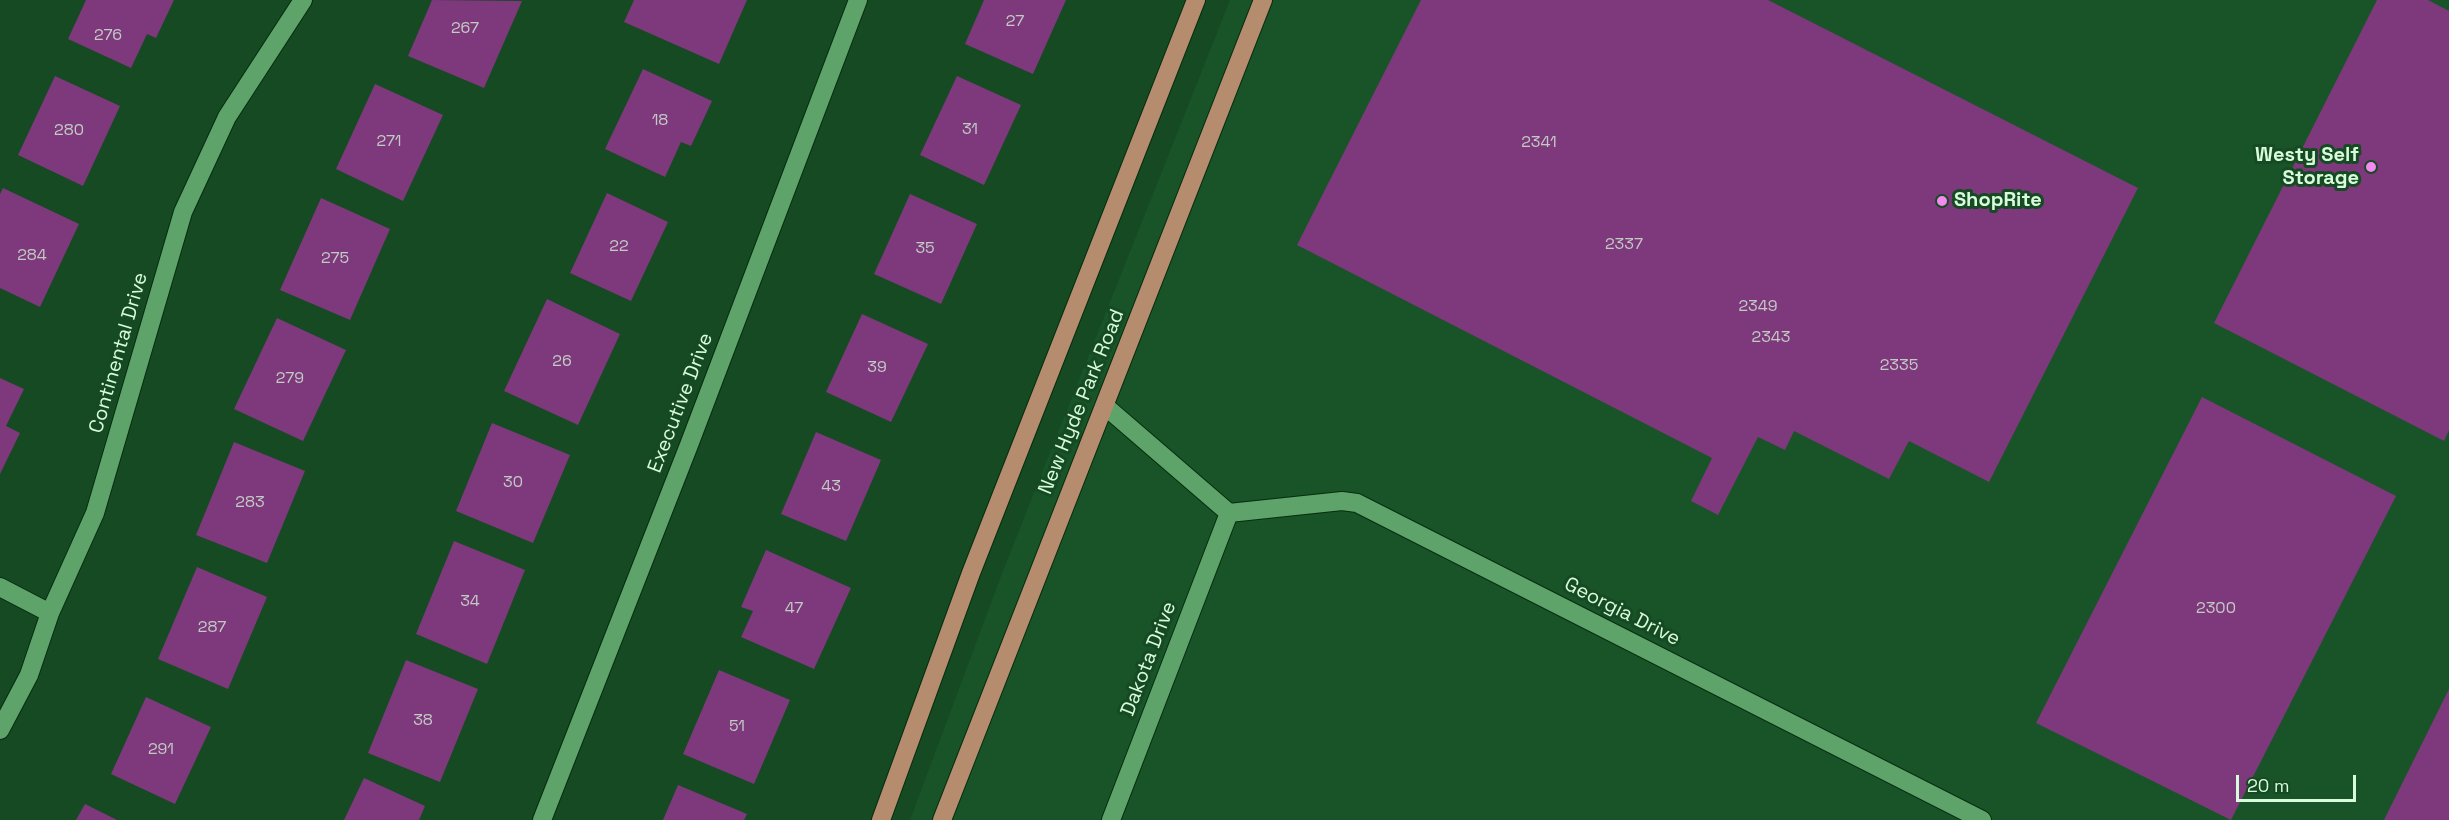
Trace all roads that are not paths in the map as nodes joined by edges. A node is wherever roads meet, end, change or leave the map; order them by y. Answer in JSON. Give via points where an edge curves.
{"nodes":[{"id":1,"x":303,"y":0,"type":"edge"},
{"id":2,"x":858,"y":0,"type":"edge"},
{"id":3,"x":1196,"y":0,"type":"edge"},
{"id":4,"x":1263,"y":0,"type":"edge"},
{"id":5,"x":1105,"y":406,"type":"junction"},
{"id":6,"x":1228,"y":513,"type":"junction"},
{"id":7,"x":0,"y":587,"type":"edge"},
{"id":8,"x":50,"y":613,"type":"junction"},
{"id":9,"x":0,"y":730,"type":"edge"},
{"id":10,"x":542,"y":820,"type":"edge"},
{"id":11,"x":881,"y":820,"type":"edge"},
{"id":12,"x":942,"y":820,"type":"edge"},
{"id":13,"x":1111,"y":820,"type":"edge"},
{"id":14,"x":1982,"y":820,"type":"edge"}],
"edges":[{"from":1,"to":8,"type":"street","name":"Continental Drive","via":[[227,117],[183,212],[95,513]]},
{"from":2,"to":10,"type":"street","name":"Executive Drive"},
{"from":3,"to":11,"type":"main road","name":"New Hyde Park Road","via":[[971,573]]},
{"from":4,"to":5,"type":"main road","name":"New Hyde Park Road"},
{"from":5,"to":6,"type":"street"},
{"from":5,"to":12,"type":"main road","name":"New Hyde Park Road"},
{"from":6,"to":13,"type":"street","name":"Dakota Drive"},
{"from":6,"to":14,"type":"street","name":"Georgia Drive","via":[[1342,501],[1357,503]]},
{"from":7,"to":8,"type":"street"},
{"from":8,"to":9,"type":"street","name":"Continental Drive","via":[[29,675]]}]}
